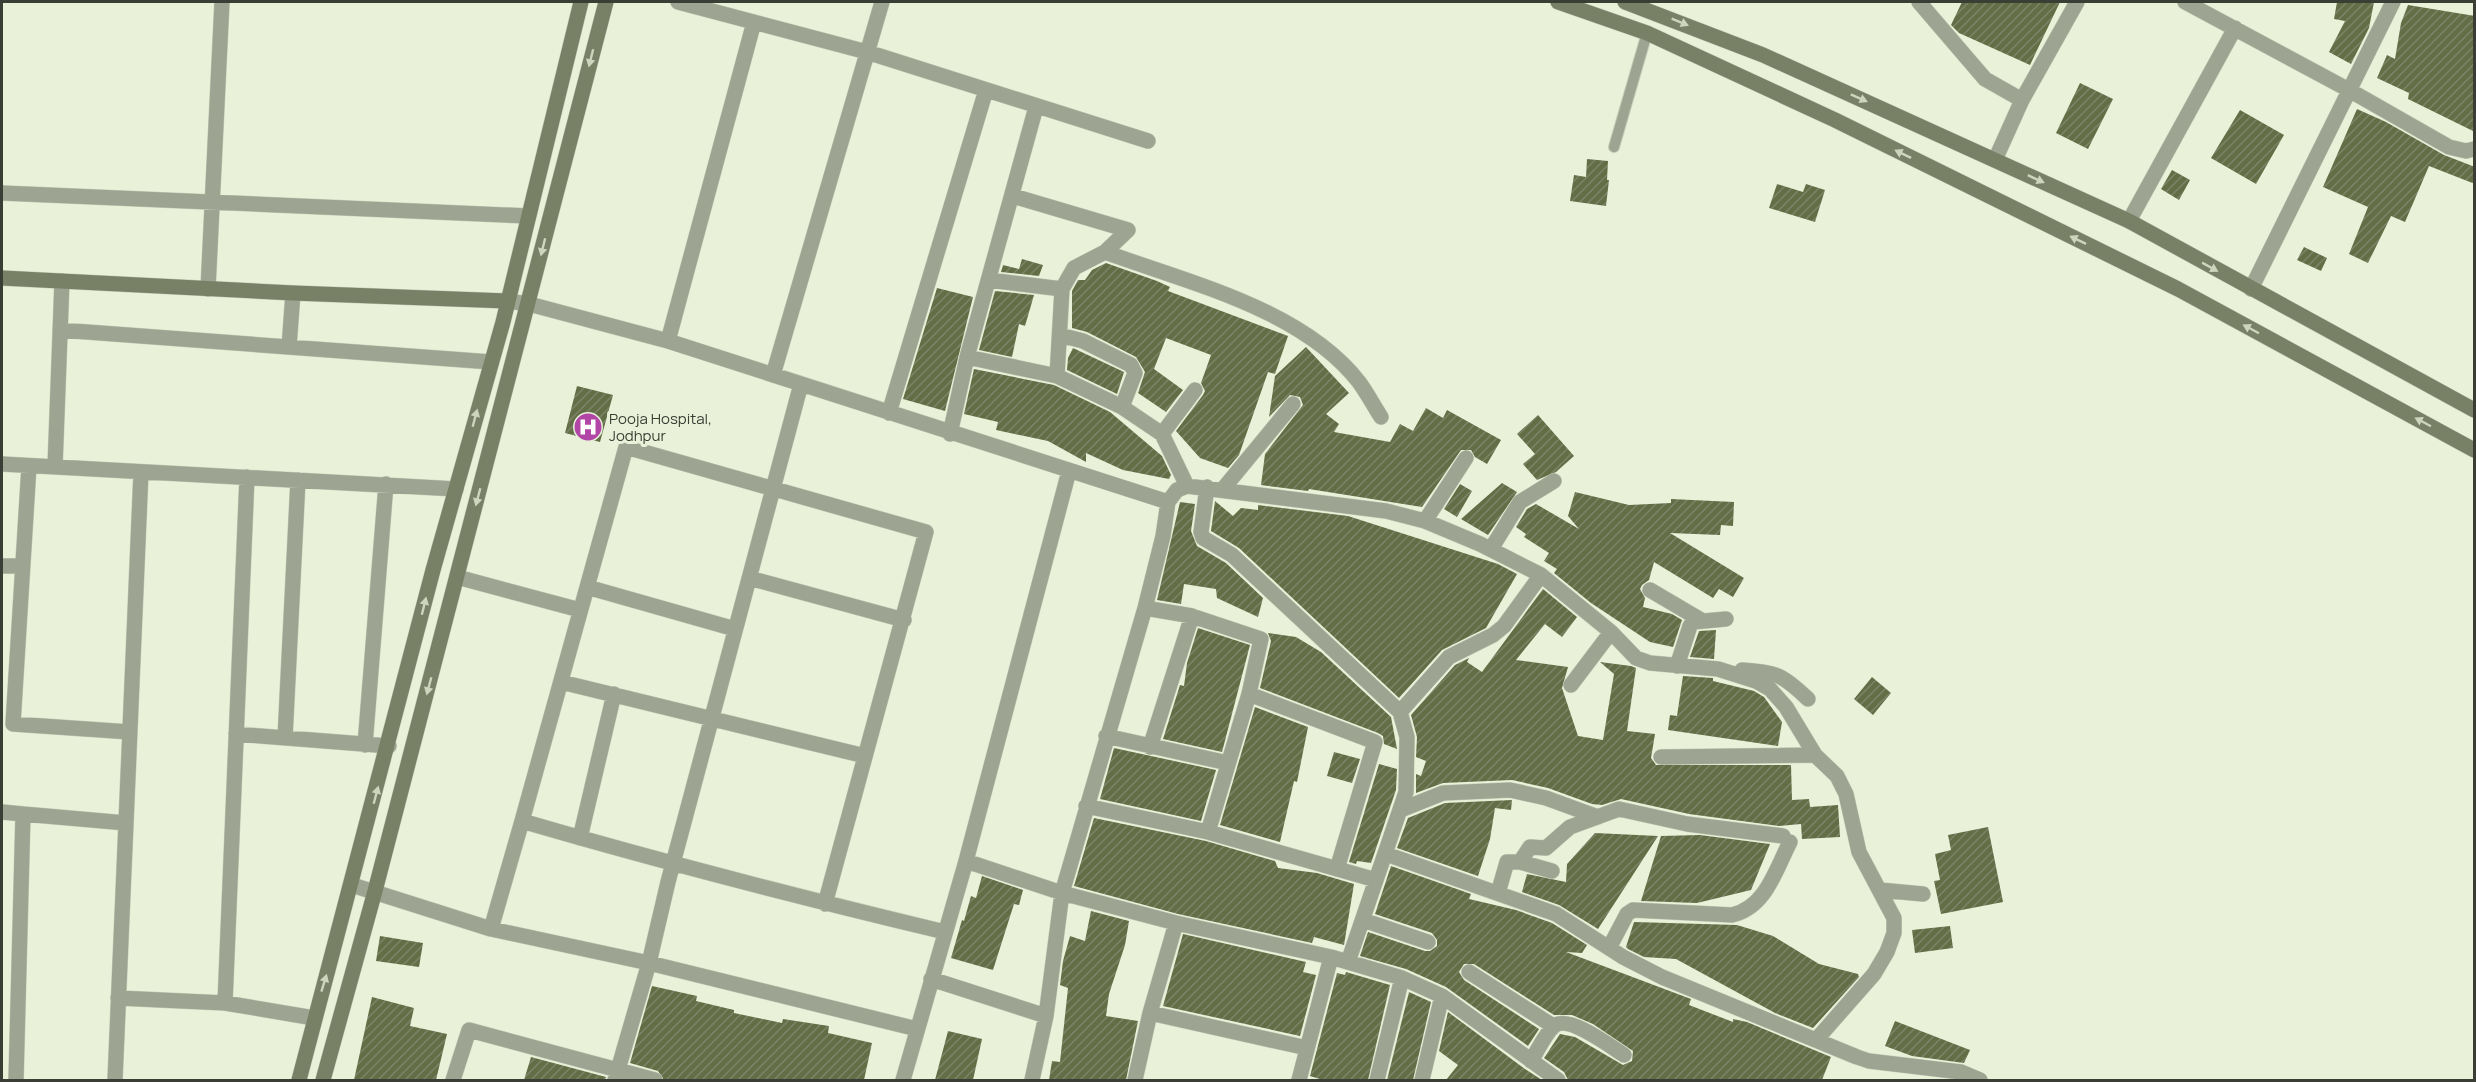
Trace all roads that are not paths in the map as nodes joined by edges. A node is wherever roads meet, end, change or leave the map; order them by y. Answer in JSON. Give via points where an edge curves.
{"nodes":[{"id":1,"x":222,"y":2,"type":"edge"},
{"id":2,"x":581,"y":2,"type":"edge"},
{"id":3,"x":606,"y":2,"type":"edge"},
{"id":4,"x":678,"y":2,"type":"edge"},
{"id":5,"x":882,"y":2,"type":"edge"},
{"id":6,"x":1558,"y":2,"type":"edge"},
{"id":7,"x":1625,"y":2,"type":"edge"},
{"id":8,"x":1919,"y":2,"type":"edge"},
{"id":9,"x":2076,"y":2,"type":"edge"},
{"id":10,"x":2185,"y":2,"type":"edge"},
{"id":11,"x":2393,"y":2,"type":"edge"},
{"id":12,"x":754,"y":22,"type":"junction"},
{"id":13,"x":2235,"y":27,"type":"junction"},
{"id":14,"x":1647,"y":33,"type":"junction"},
{"id":15,"x":867,"y":52,"type":"junction"},
{"id":16,"x":986,"y":90,"type":"junction"},
{"id":17,"x":2349,"y":90,"type":"junction"},
{"id":18,"x":2022,"y":100,"type":"junction"},
{"id":19,"x":1036,"y":107,"type":"junction"},
{"id":20,"x":1148,"y":141,"type":"dead end"},
{"id":21,"x":1614,"y":147,"type":"dead end"},
{"id":22,"x":2475,"y":149,"type":"edge"},
{"id":23,"x":1995,"y":160,"type":"junction"},
{"id":24,"x":2,"y":193,"type":"edge"},
{"id":25,"x":1013,"y":196,"type":"junction"},
{"id":26,"x":211,"y":204,"type":"junction"},
{"id":27,"x":528,"y":216,"type":"junction"},
{"id":28,"x":2129,"y":221,"type":"junction"},
{"id":29,"x":1104,"y":252,"type":"junction"},
{"id":30,"x":2,"y":278,"type":"edge"},
{"id":31,"x":989,"y":280,"type":"junction"},
{"id":32,"x":62,"y":281,"type":"junction"},
{"id":33,"x":208,"y":289,"type":"junction"},
{"id":34,"x":1062,"y":289,"type":"junction"},
{"id":35,"x":2251,"y":290,"type":"junction"},
{"id":36,"x":292,"y":294,"type":"junction"},
{"id":37,"x":507,"y":301,"type":"junction"},
{"id":38,"x":529,"y":304,"type":"junction"},
{"id":39,"x":60,"y":330,"type":"junction"},
{"id":40,"x":1060,"y":335,"type":"junction"},
{"id":41,"x":668,"y":341,"type":"junction"},
{"id":42,"x":289,"y":347,"type":"junction"},
{"id":43,"x":967,"y":357,"type":"junction"},
{"id":44,"x":490,"y":362,"type":"junction"},
{"id":45,"x":773,"y":375,"type":"junction"},
{"id":46,"x":1057,"y":376,"type":"junction"},
{"id":47,"x":801,"y":384,"type":"junction"},
{"id":48,"x":1195,"y":390,"type":"dead end"},
{"id":49,"x":1293,"y":404,"type":"dead end"},
{"id":50,"x":1122,"y":407,"type":"junction"},
{"id":51,"x":2475,"y":410,"type":"edge"},
{"id":52,"x":889,"y":413,"type":"junction"},
{"id":53,"x":1381,"y":417,"type":"dead end"},
{"id":54,"x":950,"y":434,"type":"junction"},
{"id":55,"x":1161,"y":434,"type":"junction"},
{"id":56,"x":2475,"y":450,"type":"edge"},
{"id":57,"x":1466,"y":458,"type":"dead end"},
{"id":58,"x":2,"y":464,"type":"edge"},
{"id":59,"x":29,"y":466,"type":"junction"},
{"id":60,"x":55,"y":467,"type":"junction"},
{"id":61,"x":1069,"y":471,"type":"junction"},
{"id":62,"x":141,"y":472,"type":"junction"},
{"id":63,"x":247,"y":477,"type":"junction"},
{"id":64,"x":298,"y":480,"type":"junction"},
{"id":65,"x":1554,"y":481,"type":"dead end"},
{"id":66,"x":386,"y":484,"type":"junction"},
{"id":67,"x":1187,"y":486,"type":"junction"},
{"id":68,"x":1207,"y":487,"type":"junction"},
{"id":69,"x":456,"y":489,"type":"junction"},
{"id":70,"x":1223,"y":489,"type":"junction"},
{"id":71,"x":772,"y":490,"type":"junction"},
{"id":72,"x":1168,"y":502,"type":"junction"},
{"id":73,"x":1425,"y":520,"type":"junction"},
{"id":74,"x":1491,"y":549,"type":"junction"},
{"id":75,"x":2,"y":566,"type":"edge"},
{"id":76,"x":23,"y":566,"type":"junction"},
{"id":77,"x":1541,"y":575,"type":"junction"},
{"id":78,"x":457,"y":577,"type":"junction"},
{"id":79,"x":749,"y":578,"type":"junction"},
{"id":80,"x":587,"y":587,"type":"junction"},
{"id":81,"x":1650,"y":591,"type":"dead end"},
{"id":82,"x":1145,"y":608,"type":"junction"},
{"id":83,"x":580,"y":610,"type":"junction"},
{"id":84,"x":1192,"y":616,"type":"junction"},
{"id":85,"x":1726,"y":618,"type":"dead end"},
{"id":86,"x":904,"y":620,"type":"junction"},
{"id":87,"x":1701,"y":620,"type":"junction"},
{"id":88,"x":735,"y":629,"type":"junction"},
{"id":89,"x":1611,"y":632,"type":"junction"},
{"id":90,"x":1677,"y":666,"type":"junction"},
{"id":91,"x":1718,"y":669,"type":"junction"},
{"id":92,"x":561,"y":681,"type":"junction"},
{"id":93,"x":1571,"y":684,"type":"dead end"},
{"id":94,"x":614,"y":694,"type":"junction"},
{"id":95,"x":1249,"y":694,"type":"junction"},
{"id":96,"x":1808,"y":699,"type":"dead end"},
{"id":97,"x":1400,"y":712,"type":"junction"},
{"id":98,"x":712,"y":717,"type":"junction"},
{"id":99,"x":7,"y":724,"type":"edge"},
{"id":100,"x":130,"y":732,"type":"junction"},
{"id":101,"x":236,"y":734,"type":"junction"},
{"id":102,"x":1106,"y":736,"type":"junction"},
{"id":103,"x":285,"y":738,"type":"junction"},
{"id":104,"x":365,"y":745,"type":"junction"},
{"id":105,"x":389,"y":746,"type":"junction"},
{"id":106,"x":1150,"y":747,"type":"junction"},
{"id":107,"x":1815,"y":755,"type":"junction"},
{"id":108,"x":865,"y":756,"type":"junction"},
{"id":109,"x":1662,"y":757,"type":"dead end"},
{"id":110,"x":1228,"y":763,"type":"junction"},
{"id":111,"x":1086,"y":806,"type":"junction"},
{"id":112,"x":1403,"y":809,"type":"junction"},
{"id":113,"x":2,"y":812,"type":"edge"},
{"id":114,"x":22,"y":814,"type":"junction"},
{"id":115,"x":1598,"y":817,"type":"junction"},
{"id":116,"x":522,"y":821,"type":"junction"},
{"id":117,"x":126,"y":823,"type":"junction"},
{"id":118,"x":1208,"y":832,"type":"junction"},
{"id":119,"x":580,"y":838,"type":"junction"},
{"id":120,"x":1386,"y":854,"type":"junction"},
{"id":121,"x":966,"y":861,"type":"junction"},
{"id":122,"x":1520,"y":862,"type":"junction"},
{"id":123,"x":672,"y":865,"type":"junction"},
{"id":124,"x":1337,"y":869,"type":"junction"},
{"id":125,"x":1552,"y":871,"type":"dead end"},
{"id":126,"x":1376,"y":880,"type":"junction"},
{"id":127,"x":352,"y":885,"type":"junction"},
{"id":128,"x":1880,"y":890,"type":"junction"},
{"id":129,"x":375,"y":891,"type":"junction"},
{"id":130,"x":1062,"y":892,"type":"junction"},
{"id":131,"x":1498,"y":893,"type":"junction"},
{"id":132,"x":1923,"y":894,"type":"dead end"},
{"id":133,"x":825,"y":904,"type":"junction"},
{"id":134,"x":1363,"y":920,"type":"junction"},
{"id":135,"x":1176,"y":923,"type":"junction"},
{"id":136,"x":490,"y":929,"type":"junction"},
{"id":137,"x":945,"y":932,"type":"junction"},
{"id":138,"x":1428,"y":942,"type":"dead end"},
{"id":139,"x":1609,"y":948,"type":"junction"},
{"id":140,"x":1331,"y":957,"type":"junction"},
{"id":141,"x":1348,"y":962,"type":"junction"},
{"id":142,"x":649,"y":963,"type":"junction"},
{"id":143,"x":1469,"y":972,"type":"dead end"},
{"id":144,"x":1402,"y":978,"type":"junction"},
{"id":145,"x":931,"y":979,"type":"junction"},
{"id":146,"x":9,"y":987,"type":"edge"},
{"id":147,"x":1442,"y":996,"type":"junction"},
{"id":148,"x":118,"y":998,"type":"junction"},
{"id":149,"x":225,"y":1003,"type":"junction"},
{"id":150,"x":1150,"y":1013,"type":"junction"},
{"id":151,"x":1046,"y":1016,"type":"junction"},
{"id":152,"x":314,"y":1018,"type":"junction"},
{"id":153,"x":1553,"y":1026,"type":"junction"},
{"id":154,"x":917,"y":1029,"type":"junction"},
{"id":155,"x":1816,"y":1040,"type":"junction"},
{"id":156,"x":1307,"y":1048,"type":"junction"},
{"id":157,"x":1624,"y":1054,"type":"dead end"},
{"id":158,"x":1531,"y":1061,"type":"junction"},
{"id":159,"x":616,"y":1075,"type":"edge"},
{"id":160,"x":1425,"y":1078,"type":"edge"},
{"id":161,"x":15,"y":1080,"type":"edge"},
{"id":162,"x":115,"y":1080,"type":"edge"},
{"id":163,"x":299,"y":1080,"type":"edge"},
{"id":164,"x":323,"y":1080,"type":"edge"},
{"id":165,"x":453,"y":1080,"type":"edge"},
{"id":166,"x":655,"y":1080,"type":"edge"},
{"id":167,"x":903,"y":1080,"type":"edge"},
{"id":168,"x":1032,"y":1080,"type":"edge"},
{"id":169,"x":1135,"y":1080,"type":"edge"},
{"id":170,"x":1299,"y":1080,"type":"edge"},
{"id":171,"x":1377,"y":1080,"type":"edge"},
{"id":172,"x":1558,"y":1080,"type":"edge"},
{"id":173,"x":1980,"y":1080,"type":"edge"}],
"edges":[{"from":1,"to":26,"type":"street"},
{"from":2,"to":27,"type":"street"},
{"from":3,"to":38,"type":"street","one_way":true},
{"from":4,"to":12,"type":"street"},
{"from":5,"to":15,"type":"street"},
{"from":6,"to":14,"type":"street"},
{"from":7,"to":23,"type":"street","one_way":true,"via":[[1763,55]]},
{"from":8,"to":18,"type":"street","via":[[1985,79]]},
{"from":9,"to":18,"type":"street"},
{"from":10,"to":13,"type":"street"},
{"from":11,"to":17,"type":"street"},
{"from":12,"to":15,"type":"street"},
{"from":12,"to":41,"type":"street"},
{"from":13,"to":17,"type":"street"},
{"from":13,"to":28,"type":"street"},
{"from":14,"to":21,"type":"lane"},
{"from":56,"to":14,"type":"street","one_way":true,"via":[[2167,284],[1835,120]]},
{"from":15,"to":16,"type":"street"},
{"from":15,"to":45,"type":"street"},
{"from":16,"to":19,"type":"street"},
{"from":16,"to":52,"type":"street"},
{"from":17,"to":22,"type":"street","via":[[2448,147]]},
{"from":17,"to":35,"type":"street"},
{"from":18,"to":23,"type":"street"},
{"from":19,"to":20,"type":"street"},
{"from":19,"to":25,"type":"street"},
{"from":23,"to":28,"type":"street","one_way":true},
{"from":24,"to":26,"type":"street"},
{"from":25,"to":29,"type":"street","via":[[1128,230]]},
{"from":25,"to":31,"type":"street"},
{"from":26,"to":27,"type":"street"},
{"from":26,"to":33,"type":"street"},
{"from":27,"to":37,"type":"street"},
{"from":28,"to":35,"type":"street","one_way":true},
{"from":29,"to":34,"type":"street","via":[[1074,268]]},
{"from":29,"to":53,"type":"street","via":[[1273,313],[1319,343],[1359,381]]},
{"from":30,"to":32,"type":"street"},
{"from":31,"to":34,"type":"street"},
{"from":31,"to":43,"type":"street"},
{"from":32,"to":33,"type":"street"},
{"from":32,"to":39,"type":"street"},
{"from":33,"to":36,"type":"street"},
{"from":34,"to":40,"type":"street"},
{"from":35,"to":51,"type":"street"},
{"from":36,"to":37,"type":"street"},
{"from":36,"to":42,"type":"street"},
{"from":37,"to":38,"type":"street"},
{"from":37,"to":44,"type":"street"},
{"from":38,"to":41,"type":"street"},
{"from":38,"to":78,"type":"street","one_way":true},
{"from":39,"to":42,"type":"street"},
{"from":39,"to":60,"type":"street"},
{"from":40,"to":46,"type":"street"},
{"from":40,"to":50,"type":"street","via":[[1083,341],[1131,365],[1135,373]]},
{"from":41,"to":45,"type":"street"},
{"from":42,"to":44,"type":"street"},
{"from":43,"to":46,"type":"street"},
{"from":43,"to":54,"type":"street"},
{"from":69,"to":44,"type":"street","one_way":true},
{"from":45,"to":47,"type":"street"},
{"from":46,"to":50,"type":"street"},
{"from":47,"to":52,"type":"street"},
{"from":47,"to":71,"type":"street"},
{"from":48,"to":55,"type":"street"},
{"from":49,"to":70,"type":"street"},
{"from":50,"to":55,"type":"street"},
{"from":52,"to":54,"type":"street"},
{"from":54,"to":61,"type":"street"},
{"from":55,"to":67,"type":"street"},
{"from":57,"to":73,"type":"street"},
{"from":58,"to":59,"type":"street"},
{"from":59,"to":60,"type":"street"},
{"from":59,"to":76,"type":"street"},
{"from":60,"to":62,"type":"street"},
{"from":61,"to":72,"type":"street"},
{"from":61,"to":121,"type":"street"},
{"from":62,"to":63,"type":"street"},
{"from":62,"to":100,"type":"street"},
{"from":63,"to":64,"type":"street"},
{"from":63,"to":101,"type":"street"},
{"from":64,"to":66,"type":"street"},
{"from":64,"to":103,"type":"street"},
{"from":65,"to":74,"type":"street","via":[[1520,502]]},
{"from":66,"to":69,"type":"street"},
{"from":66,"to":104,"type":"street"},
{"from":67,"to":68,"type":"street"},
{"from":67,"to":72,"type":"street","via":[[1177,490]]},
{"from":68,"to":70,"type":"street"},
{"from":68,"to":97,"type":"street","via":[[1203,538],[1232,555]]},
{"from":105,"to":69,"type":"street","one_way":true},
{"from":70,"to":73,"type":"street"},
{"from":71,"to":79,"type":"street"},
{"from":71,"to":80,"type":"street","via":[[626,447]]},
{"from":71,"to":86,"type":"street","via":[[926,532]]},
{"from":72,"to":82,"type":"street"},
{"from":73,"to":74,"type":"street"},
{"from":74,"to":77,"type":"street"},
{"from":75,"to":76,"type":"street"},
{"from":76,"to":99,"type":"street"},
{"from":77,"to":89,"type":"street"},
{"from":77,"to":97,"type":"street","via":[[1504,626],[1449,657]]},
{"from":78,"to":83,"type":"street"},
{"from":78,"to":129,"type":"street","one_way":true},
{"from":79,"to":86,"type":"street"},
{"from":79,"to":88,"type":"street"},
{"from":80,"to":83,"type":"street"},
{"from":80,"to":88,"type":"street"},
{"from":81,"to":87,"type":"street"},
{"from":82,"to":84,"type":"street"},
{"from":82,"to":102,"type":"street"},
{"from":83,"to":92,"type":"street"},
{"from":84,"to":95,"type":"street","via":[[1261,639]]},
{"from":84,"to":106,"type":"street"},
{"from":85,"to":87,"type":"street"},
{"from":86,"to":108,"type":"street"},
{"from":87,"to":90,"type":"street","via":[[1690,626]]},
{"from":88,"to":98,"type":"street"},
{"from":89,"to":90,"type":"street","via":[[1636,658]]},
{"from":89,"to":93,"type":"street"},
{"from":90,"to":91,"type":"street"},
{"from":91,"to":96,"type":"street","via":[[1777,673]]},
{"from":91,"to":107,"type":"street","via":[[1770,689],[1786,707]]},
{"from":92,"to":94,"type":"street"},
{"from":92,"to":116,"type":"street"},
{"from":94,"to":98,"type":"street"},
{"from":94,"to":119,"type":"street"},
{"from":95,"to":110,"type":"street"},
{"from":95,"to":124,"type":"street","via":[[1376,742]]},
{"from":97,"to":112,"type":"street","via":[[1407,737]]},
{"from":98,"to":108,"type":"street"},
{"from":98,"to":123,"type":"street"},
{"from":99,"to":100,"type":"street"},
{"from":100,"to":117,"type":"street"},
{"from":101,"to":103,"type":"street"},
{"from":101,"to":149,"type":"street"},
{"from":102,"to":106,"type":"street"},
{"from":102,"to":111,"type":"street"},
{"from":103,"to":104,"type":"street"},
{"from":104,"to":105,"type":"street"},
{"from":127,"to":105,"type":"street","one_way":true},
{"from":106,"to":110,"type":"street"},
{"from":107,"to":109,"type":"street"},
{"from":107,"to":128,"type":"street","via":[[1842,785],[1859,852]]},
{"from":108,"to":133,"type":"street"},
{"from":110,"to":118,"type":"street"},
{"from":111,"to":118,"type":"street"},
{"from":111,"to":130,"type":"street"},
{"from":112,"to":115,"type":"street","via":[[1443,793],[1510,790]]},
{"from":112,"to":120,"type":"street"},
{"from":113,"to":114,"type":"street"},
{"from":114,"to":117,"type":"street"},
{"from":114,"to":146,"type":"street"},
{"from":115,"to":122,"type":"street","via":[[1563,831],[1546,848],[1530,847]]},
{"from":115,"to":139,"type":"street","via":[[1628,809],[1687,824],[1787,839],[1761,897],[1746,912],[1732,915],[1633,910]]},
{"from":116,"to":119,"type":"street"},
{"from":116,"to":136,"type":"street"},
{"from":117,"to":148,"type":"street"},
{"from":118,"to":124,"type":"street"},
{"from":119,"to":123,"type":"street"},
{"from":120,"to":126,"type":"street"},
{"from":120,"to":131,"type":"street"},
{"from":121,"to":130,"type":"street"},
{"from":121,"to":137,"type":"street"},
{"from":122,"to":125,"type":"street"},
{"from":122,"to":131,"type":"street","via":[[1507,862]]},
{"from":123,"to":133,"type":"street"},
{"from":123,"to":142,"type":"street"},
{"from":124,"to":126,"type":"street"},
{"from":126,"to":134,"type":"street"},
{"from":127,"to":129,"type":"street"},
{"from":152,"to":127,"type":"street","one_way":true},
{"from":128,"to":132,"type":"street"},
{"from":128,"to":155,"type":"street","via":[[1893,918],[1894,933],[1887,952],[1869,981]]},
{"from":129,"to":136,"type":"street"},
{"from":129,"to":164,"type":"street"},
{"from":130,"to":135,"type":"street"},
{"from":130,"to":151,"type":"street"},
{"from":131,"to":139,"type":"street","via":[[1556,914]]},
{"from":133,"to":137,"type":"street"},
{"from":134,"to":138,"type":"street"},
{"from":134,"to":141,"type":"street"},
{"from":135,"to":140,"type":"street"},
{"from":135,"to":150,"type":"street"},
{"from":136,"to":142,"type":"street"},
{"from":137,"to":145,"type":"street"},
{"from":139,"to":155,"type":"street","via":[[1662,977]]},
{"from":140,"to":141,"type":"street"},
{"from":140,"to":156,"type":"street"},
{"from":141,"to":144,"type":"street"},
{"from":142,"to":154,"type":"street"},
{"from":142,"to":159,"type":"street"},
{"from":143,"to":153,"type":"street"},
{"from":144,"to":147,"type":"street"},
{"from":144,"to":171,"type":"street"},
{"from":145,"to":151,"type":"street"},
{"from":145,"to":154,"type":"street"},
{"from":146,"to":161,"type":"street"},
{"from":147,"to":158,"type":"street"},
{"from":147,"to":160,"type":"street"},
{"from":148,"to":149,"type":"street"},
{"from":148,"to":162,"type":"street"},
{"from":149,"to":152,"type":"street"},
{"from":150,"to":156,"type":"street"},
{"from":150,"to":169,"type":"street"},
{"from":151,"to":168,"type":"street"},
{"from":152,"to":163,"type":"street"},
{"from":153,"to":157,"type":"street","via":[[1569,1023]]},
{"from":153,"to":158,"type":"street"},
{"from":154,"to":167,"type":"street"},
{"from":155,"to":173,"type":"street","via":[[1869,1061],[1961,1072]]},
{"from":156,"to":170,"type":"street"},
{"from":158,"to":172,"type":"street"},
{"from":159,"to":165,"type":"street","via":[[468,1030]]},
{"from":159,"to":166,"type":"street"}]}
